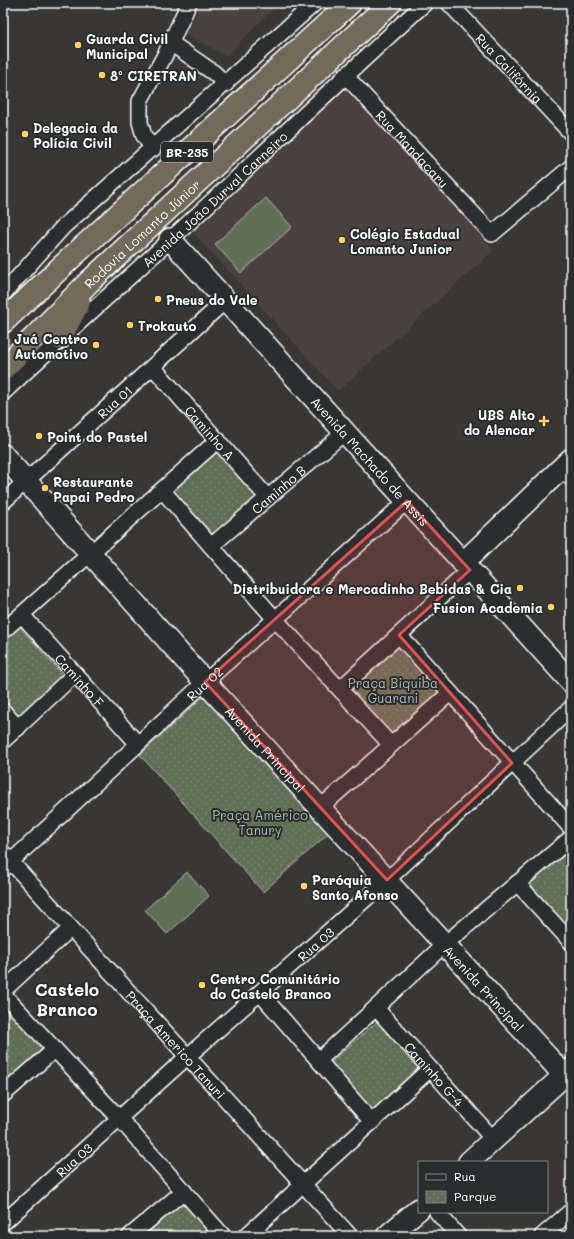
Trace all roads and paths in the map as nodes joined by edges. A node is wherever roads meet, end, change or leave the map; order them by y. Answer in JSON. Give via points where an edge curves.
{"nodes":[{"id":1,"x":189,"y":3,"type":"edge"},
{"id":2,"x":315,"y":3,"type":"edge"},
{"id":3,"x":350,"y":3,"type":"edge"},
{"id":4,"x":390,"y":3,"type":"edge"},
{"id":5,"x":425,"y":3,"type":"edge"},
{"id":6,"x":449,"y":3,"type":"edge"},
{"id":7,"x":171,"y":43,"type":"junction"},
{"id":8,"x":345,"y":75,"type":"junction"},
{"id":9,"x":226,"y":84,"type":"junction"},
{"id":10,"x":571,"y":133,"type":"edge"},
{"id":11,"x":153,"y":149,"type":"junction"},
{"id":12,"x":571,"y":167,"type":"edge"},
{"id":13,"x":170,"y":239,"type":"junction"},
{"id":14,"x":89,"y":282,"type":"junction"},
{"id":15,"x":3,"y":294,"type":"edge"},
{"id":16,"x":226,"y":300,"type":"junction"},
{"id":17,"x":3,"y":322,"type":"edge"},
{"id":18,"x":60,"y":338,"type":"junction"},
{"id":19,"x":153,"y":367,"type":"junction"},
{"id":20,"x":3,"y":369,"type":"edge"},
{"id":21,"x":3,"y":393,"type":"edge"},
{"id":22,"x":345,"y":432,"type":"junction"},
{"id":23,"x":218,"y":440,"type":"junction"},
{"id":24,"x":3,"y":455,"type":"edge"},
{"id":25,"x":568,"y":468,"type":"edge"},
{"id":26,"x":26,"y":481,"type":"junction"},
{"id":27,"x":162,"y":490,"type":"junction"},
{"id":28,"x":268,"y":498,"type":"junction"},
{"id":29,"x":407,"y":501,"type":"junction"},
{"id":30,"x":3,"y":502,"type":"edge"},
{"id":31,"x":212,"y":546,"type":"junction"},
{"id":32,"x":91,"y":554,"type":"junction"},
{"id":33,"x":467,"y":566,"type":"junction"},
{"id":34,"x":22,"y":615,"type":"junction"},
{"id":35,"x":275,"y":619,"type":"junction"},
{"id":36,"x":3,"y":631,"type":"edge"},
{"id":37,"x":399,"y":635,"type":"junction"},
{"id":38,"x":75,"y":674,"type":"junction"},
{"id":39,"x":205,"y":682,"type":"junction"},
{"id":40,"x":571,"y":682,"type":"edge"},
{"id":41,"x":340,"y":689,"type":"junction"},
{"id":42,"x":450,"y":693,"type":"junction"},
{"id":43,"x":571,"y":708,"type":"edge"},
{"id":44,"x":3,"y":711,"type":"edge"},
{"id":45,"x":18,"y":728,"type":"junction"},
{"id":46,"x":3,"y":741,"type":"edge"},
{"id":47,"x":138,"y":744,"type":"junction"},
{"id":48,"x":391,"y":745,"type":"junction"},
{"id":49,"x":512,"y":763,"type":"junction"},
{"id":50,"x":320,"y":808,"type":"junction"},
{"id":51,"x":571,"y":828,"type":"edge"},
{"id":52,"x":571,"y":838,"type":"edge"},
{"id":53,"x":6,"y":861,"type":"edge"},
{"id":54,"x":387,"y":880,"type":"junction"},
{"id":55,"x":517,"y":884,"type":"junction"},
{"id":56,"x":71,"y":928,"type":"junction"},
{"id":57,"x":571,"y":941,"type":"edge"},
{"id":58,"x":445,"y":944,"type":"junction"},
{"id":59,"x":3,"y":993,"type":"edge"},
{"id":60,"x":260,"y":993,"type":"junction"},
{"id":61,"x":376,"y":1008,"type":"junction"},
{"id":62,"x":54,"y":1050,"type":"junction"},
{"id":63,"x":187,"y":1057,"type":"junction"},
{"id":64,"x":319,"y":1060,"type":"junction"},
{"id":65,"x":430,"y":1069,"type":"junction"},
{"id":66,"x":569,"y":1075,"type":"edge"},
{"id":67,"x":3,"y":1095,"type":"edge"},
{"id":68,"x":119,"y":1118,"type":"junction"},
{"id":69,"x":372,"y":1122,"type":"junction"},
{"id":70,"x":493,"y":1139,"type":"junction"},
{"id":71,"x":470,"y":1161,"type":"edge"},
{"id":72,"x":303,"y":1184,"type":"junction"},
{"id":73,"x":184,"y":1191,"type":"junction"},
{"id":74,"x":418,"y":1210,"type":"edge"},
{"id":75,"x":571,"y":1211,"type":"edge"},
{"id":76,"x":438,"y":1213,"type":"edge"},
{"id":77,"x":3,"y":1223,"type":"edge"},
{"id":78,"x":130,"y":1236,"type":"edge"},
{"id":79,"x":222,"y":1236,"type":"edge"},
{"id":80,"x":246,"y":1236,"type":"edge"},
{"id":81,"x":350,"y":1236,"type":"edge"},
{"id":82,"x":387,"y":1236,"type":"edge"},
{"id":83,"x":458,"y":1236,"type":"edge"},
{"id":84,"x":542,"y":1236,"type":"edge"}],
"edges":[{"from":1,"to":7,"type":"street"},
{"from":2,"to":9,"type":"street"},
{"from":3,"to":17,"type":"highway","number":"BR-235"},
{"from":4,"to":14,"type":"highway","name":"Rodovia Lomanto Júnior","number":"BR-235"},
{"from":5,"to":8,"type":"street","name":"Avenida João Durval Carneiro"},
{"from":6,"to":10,"type":"street","name":"Rua Califórnia"},
{"from":7,"to":9,"type":"street","via":[[214,72]]},
{"from":7,"to":11,"type":"street","via":[[140,101],[140,122],[144,136]]},
{"from":8,"to":12,"type":"street","name":"Rua Mandacaru","via":[[492,234]]},
{"from":8,"to":13,"type":"street","name":"Avenida João Durval Carneiro"},
{"from":9,"to":11,"type":"street"},
{"from":11,"to":15,"type":"street","via":[[63,227]]},
{"from":13,"to":16,"type":"street","name":"Avenida Machado de Assis"},
{"from":13,"to":18,"type":"street","name":"Avenida João Durval Carneiro"},
{"from":14,"to":18,"type":"highway"},
{"from":14,"to":20,"type":"highway","name":"Rodovia Lomanto Júnior","number":"BR-235"},
{"from":16,"to":19,"type":"street","name":"Rua 01"},
{"from":16,"to":22,"type":"street","name":"Avenida Machado de Assis"},
{"from":18,"to":21,"type":"street","name":"Avenida João Durval Carneiro"},
{"from":19,"to":23,"type":"street","name":"Caminho A"},
{"from":19,"to":26,"type":"street","name":"Rua 01"},
{"from":22,"to":28,"type":"street","name":"Caminho B"},
{"from":22,"to":29,"type":"street","name":"Avenida Machado de Assis"},
{"from":23,"to":27,"type":"street"},
{"from":23,"to":28,"type":"street","name":"Caminho A"},
{"from":24,"to":26,"type":"street","name":"Avenida Principal"},
{"from":25,"to":33,"type":"street"},
{"from":26,"to":30,"type":"street","name":"Rua 01"},
{"from":26,"to":32,"type":"street","name":"Avenida Principal"},
{"from":27,"to":31,"type":"street"},
{"from":27,"to":32,"type":"street"},
{"from":28,"to":31,"type":"street","name":"Caminho B"},
{"from":29,"to":33,"type":"street","name":"Avenida Machado de Assis"},
{"from":29,"to":35,"type":"street","name":"Rua 02"},
{"from":31,"to":35,"type":"street"},
{"from":32,"to":34,"type":"street"},
{"from":32,"to":39,"type":"street","name":"Avenida Principal"},
{"from":33,"to":37,"type":"street"},
{"from":33,"to":40,"type":"street","name":"Avenida Machado de Assis"},
{"from":34,"to":36,"type":"street"},
{"from":34,"to":38,"type":"street","name":"Caminho F"},
{"from":35,"to":39,"type":"street","name":"Rua 02"},
{"from":35,"to":41,"type":"street"},
{"from":37,"to":41,"type":"street"},
{"from":37,"to":42,"type":"street"},
{"from":38,"to":45,"type":"street"},
{"from":38,"to":47,"type":"street","name":"Caminho F"},
{"from":39,"to":47,"type":"street","name":"Rua 02"},
{"from":39,"to":50,"type":"street","name":"Avenida Principal"},
{"from":41,"to":48,"type":"street"},
{"from":42,"to":48,"type":"street"},
{"from":42,"to":49,"type":"street"},
{"from":43,"to":49,"type":"street","name":"Rua 03"},
{"from":44,"to":45,"type":"street"},
{"from":45,"to":46,"type":"street"},
{"from":47,"to":53,"type":"street","name":"Rua 02"},
{"from":48,"to":50,"type":"street"},
{"from":49,"to":51,"type":"street"},
{"from":49,"to":54,"type":"street","name":"Rua 03"},
{"from":50,"to":54,"type":"street","name":"Avenida Principal"},
{"from":52,"to":55,"type":"street"},
{"from":53,"to":56,"type":"street","name":"Praça Americo Tanuri"},
{"from":54,"to":58,"type":"street","name":"Avenida Principal"},
{"from":54,"to":60,"type":"street","name":"Rua 03"},
{"from":55,"to":57,"type":"street"},
{"from":55,"to":58,"type":"street"},
{"from":56,"to":59,"type":"street"},
{"from":56,"to":63,"type":"street","name":"Praça Americo Tanuri"},
{"from":58,"to":61,"type":"street"},
{"from":58,"to":66,"type":"street","name":"Avenida Principal"},
{"from":59,"to":62,"type":"street"},
{"from":60,"to":63,"type":"street","name":"Rua 03"},
{"from":60,"to":64,"type":"street"},
{"from":61,"to":64,"type":"street"},
{"from":61,"to":65,"type":"street","name":"Caminho G-4"},
{"from":62,"to":67,"type":"street"},
{"from":62,"to":68,"type":"street"},
{"from":63,"to":68,"type":"street","name":"Rua 03"},
{"from":63,"to":72,"type":"street","name":"Praça Americo Tanuri"},
{"from":64,"to":69,"type":"street"},
{"from":65,"to":69,"type":"street"},
{"from":65,"to":70,"type":"street","name":"Caminho G-4"},
{"from":66,"to":70,"type":"street"},
{"from":68,"to":73,"type":"street"},
{"from":68,"to":77,"type":"street","name":"Rua 03"},
{"from":69,"to":72,"type":"street"},
{"from":70,"to":71,"type":"street"},
{"from":72,"to":80,"type":"street"},
{"from":72,"to":81,"type":"street","name":"Praça Americo Tanuri"},
{"from":73,"to":78,"type":"street"},
{"from":73,"to":79,"type":"street"},
{"from":74,"to":82,"type":"street"},
{"from":75,"to":84,"type":"street"},
{"from":76,"to":83,"type":"street"}]}
